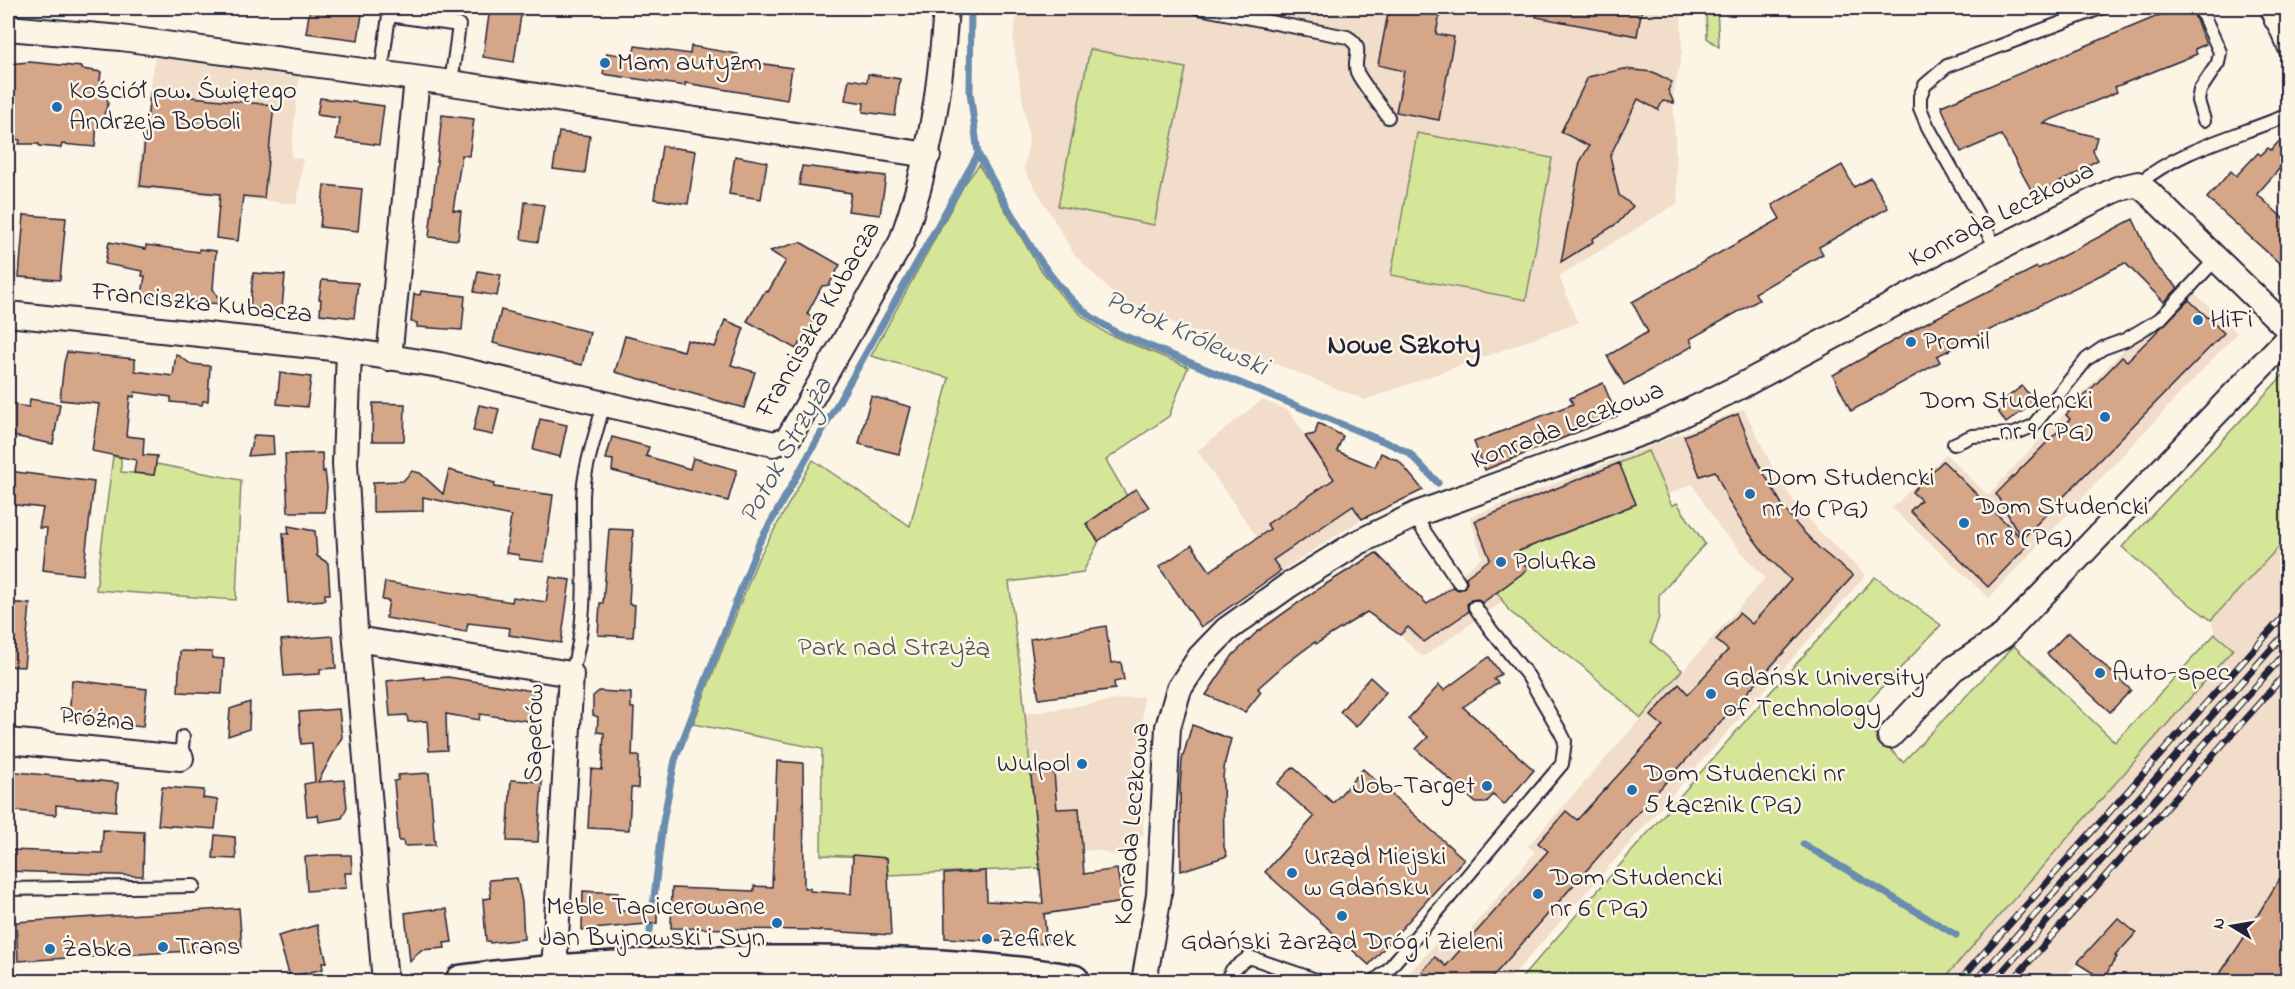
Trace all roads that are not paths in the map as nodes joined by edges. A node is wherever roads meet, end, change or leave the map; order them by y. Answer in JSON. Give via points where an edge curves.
{"nodes":[{"id":1,"x":946,"y":8,"type":"edge"},
{"id":2,"x":1199,"y":8,"type":"edge"},
{"id":3,"x":2101,"y":8,"type":"edge"},
{"id":4,"x":2200,"y":8,"type":"edge"},
{"id":5,"x":2266,"y":8,"type":"edge"},
{"id":6,"x":2288,"y":15,"type":"edge"},
{"id":7,"x":2271,"y":22,"type":"junction"},
{"id":8,"x":8,"y":28,"type":"edge"},
{"id":9,"x":2288,"y":57,"type":"edge"},
{"id":10,"x":381,"y":74,"type":"junction"},
{"id":11,"x":417,"y":79,"type":"junction"},
{"id":12,"x":451,"y":83,"type":"junction"},
{"id":13,"x":2288,"y":115,"type":"edge"},
{"id":14,"x":1388,"y":117,"type":"dead end"},
{"id":15,"x":2204,"y":120,"type":"dead end"},
{"id":16,"x":928,"y":155,"type":"junction"},
{"id":17,"x":2138,"y":184,"type":"junction"},
{"id":18,"x":1998,"y":249,"type":"junction"},
{"id":19,"x":2216,"y":259,"type":"junction"},
{"id":20,"x":8,"y":314,"type":"edge"},
{"id":21,"x":2288,"y":329,"type":"edge"},
{"id":22,"x":2288,"y":338,"type":"edge"},
{"id":23,"x":349,"y":351,"type":"junction"},
{"id":24,"x":389,"y":358,"type":"junction"},
{"id":25,"x":604,"y":402,"type":"junction"},
{"id":26,"x":1954,"y":444,"type":"dead end"},
{"id":27,"x":1417,"y":514,"type":"junction"},
{"id":28,"x":1459,"y":582,"type":"dead end"},
{"id":29,"x":1475,"y":607,"type":"dead end"},
{"id":30,"x":356,"y":639,"type":"junction"},
{"id":31,"x":571,"y":674,"type":"junction"},
{"id":32,"x":1890,"y":736,"type":"dead end"},
{"id":33,"x":8,"y":741,"type":"edge"},
{"id":34,"x":182,"y":748,"type":"dead end"},
{"id":35,"x":194,"y":886,"type":"dead end"},
{"id":36,"x":8,"y":889,"type":"edge"},
{"id":37,"x":554,"y":971,"type":"junction"},
{"id":38,"x":934,"y":974,"type":"edge"},
{"id":39,"x":385,"y":981,"type":"edge"},
{"id":40,"x":474,"y":981,"type":"edge"},
{"id":41,"x":1073,"y":981,"type":"edge"},
{"id":42,"x":1144,"y":981,"type":"edge"},
{"id":43,"x":1225,"y":981,"type":"edge"},
{"id":44,"x":1322,"y":981,"type":"edge"},
{"id":45,"x":1373,"y":981,"type":"edge"}],
"edges":[{"from":1,"to":16,"type":"street","name":"Franciszka Kubacza","via":[[941,75]]},
{"from":2,"to":14,"type":"lane","via":[[1354,41],[1358,47],[1357,72]]},
{"from":3,"to":18,"type":"lane","via":[[1947,66],[1925,85],[1920,96],[1924,117]]},
{"from":4,"to":15,"type":"lane","via":[[2220,52],[2218,63],[2200,90],[2198,101]]},
{"from":5,"to":7,"type":"lane"},
{"from":6,"to":7,"type":"lane"},
{"from":7,"to":9,"type":"lane"},
{"from":8,"to":10,"type":"street","via":[[121,38]]},
{"from":10,"to":11,"type":"street"},
{"from":10,"to":12,"type":"lane","via":[[389,15],[459,25]]},
{"from":11,"to":12,"type":"street"},
{"from":11,"to":24,"type":"street"},
{"from":12,"to":16,"type":"street"},
{"from":13,"to":17,"type":"lane","name":"Konrada Leczkowa","via":[[2212,144],[2152,172]]},
{"from":16,"to":25,"type":"street","name":"Franciszka Kubacza","via":[[901,243],[788,439],[774,444]]},
{"from":17,"to":18,"type":"street","name":"Konrada Leczkowa","via":[[2117,189]]},
{"from":17,"to":19,"type":"street"},
{"from":18,"to":27,"type":"street","name":"Konrada Leczkowa","via":[[1748,383],[1652,429]]},
{"from":19,"to":21,"type":"street"},
{"from":19,"to":26,"type":"lane","via":[[2160,319],[2087,359],[2033,426],[2014,434],[1972,436]]},
{"from":20,"to":23,"type":"street","name":"Franciszka Kubacza"},
{"from":22,"to":32,"type":"street","via":[[2003,636],[1953,669]]},
{"from":23,"to":24,"type":"street","name":"Franciszka Kubacza"},
{"from":23,"to":30,"type":"street","via":[[345,462]]},
{"from":24,"to":25,"type":"street","name":"Franciszka Kubacza","via":[[440,365]]},
{"from":25,"to":31,"type":"lane","via":[[584,485],[584,576],[578,653]]},
{"from":27,"to":28,"type":"lane","via":[[1422,528]]},
{"from":27,"to":42,"type":"street","name":"Konrada Leczkowa","via":[[1357,543],[1226,630],[1200,657],[1179,689],[1168,727],[1159,895]]},
{"from":29,"to":45,"type":"lane","via":[[1528,676],[1560,731],[1565,741],[1562,764],[1387,971]]},
{"from":30,"to":31,"type":"street","name":"Saperów"},
{"from":30,"to":39,"type":"street"},
{"from":31,"to":37,"type":"street","name":"Saperów"},
{"from":33,"to":34,"type":"street","name":"Próżna"},
{"from":35,"to":36,"type":"lane"},
{"from":37,"to":38,"type":"main road","via":[[747,963]]},
{"from":37,"to":40,"type":"main road"},
{"from":38,"to":41,"type":"main road","via":[[1015,973]]},
{"from":43,"to":44,"type":"lane","via":[[1249,957]]}]}
